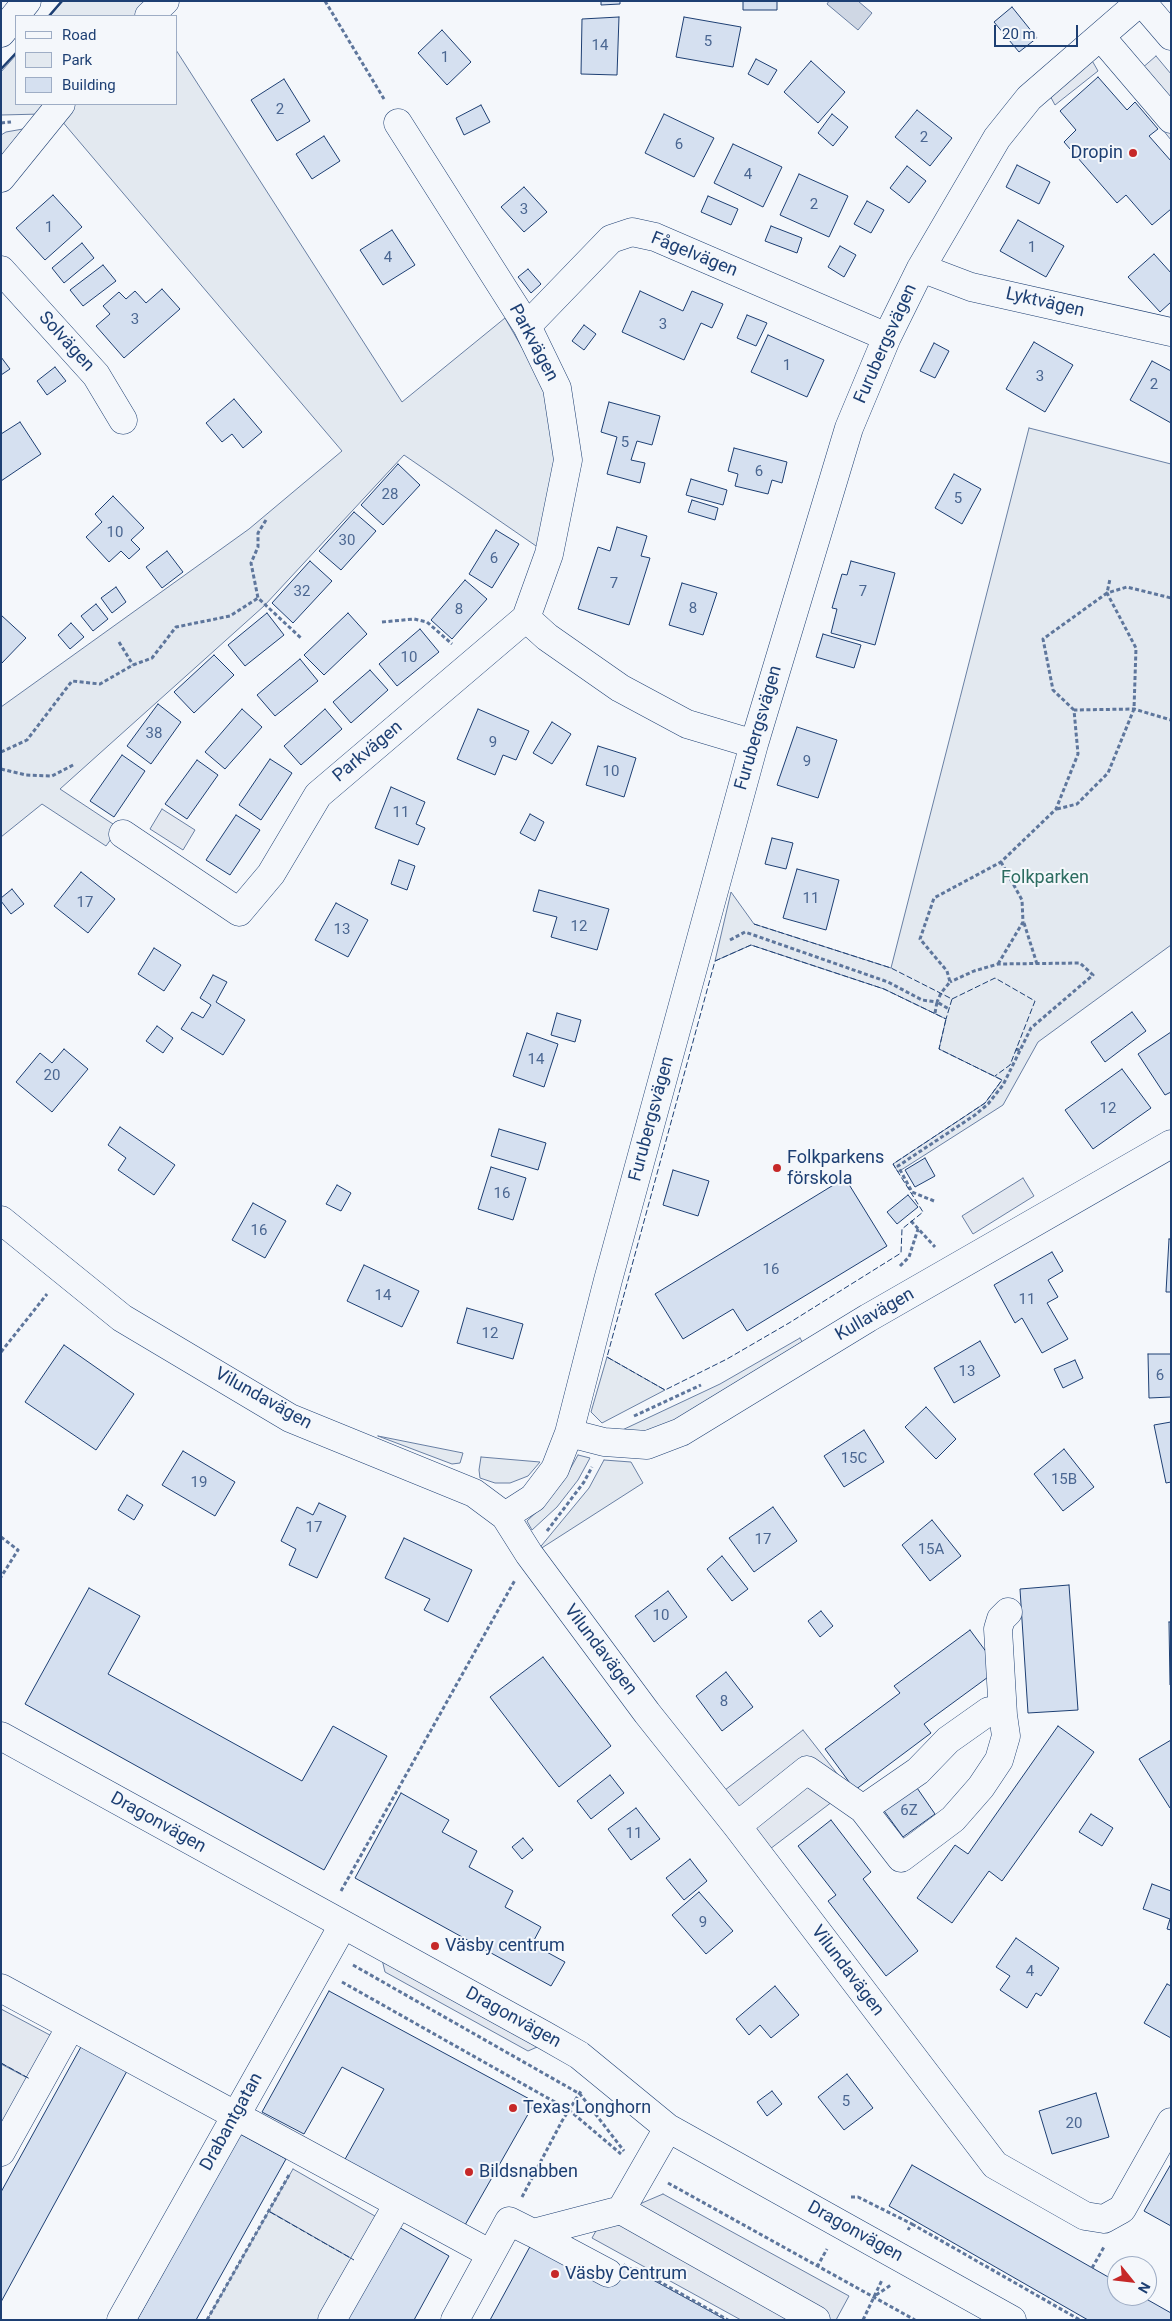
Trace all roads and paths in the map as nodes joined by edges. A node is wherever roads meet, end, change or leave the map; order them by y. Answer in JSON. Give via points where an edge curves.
{"nodes":[{"id":1,"x":26,"y":1,"type":"edge"},
{"id":2,"x":165,"y":1,"type":"edge"},
{"id":3,"x":325,"y":1,"type":"edge"},
{"id":4,"x":1141,"y":1,"type":"edge"},
{"id":5,"x":15,"y":15,"type":"edge"},
{"id":6,"x":15,"y":15,"type":"edge"},
{"id":7,"x":150,"y":15,"type":"edge"},
{"id":8,"x":1,"y":33,"type":"edge"},
{"id":9,"x":1171,"y":36,"type":"edge"},
{"id":10,"x":1101,"y":37,"type":"junction"},
{"id":11,"x":60,"y":105,"type":"edge"},
{"id":12,"x":1171,"y":119,"type":"edge"},
{"id":13,"x":398,"y":123,"type":"joint"},
{"id":14,"x":1,"y":178,"type":"edge"},
{"id":15,"x":921,"y":268,"type":"junction"},
{"id":16,"x":1,"y":270,"type":"edge"},
{"id":17,"x":527,"y":326,"type":"junction"},
{"id":18,"x":1171,"y":332,"type":"edge"},
{"id":19,"x":888,"y":337,"type":"junction"},
{"id":20,"x":123,"y":420,"type":"dead end"},
{"id":21,"x":266,"y":520,"type":"dead end"},
{"id":22,"x":1110,"y":579,"type":"dead end"},
{"id":23,"x":1107,"y":593,"type":"junction"},
{"id":24,"x":258,"y":598,"type":"junction"},
{"id":25,"x":1171,"y":598,"type":"edge"},
{"id":26,"x":526,"y":618,"type":"junction"},
{"id":27,"x":382,"y":622,"type":"dead end"},
{"id":28,"x":301,"y":638,"type":"dead end"},
{"id":29,"x":447,"y":639,"type":"dead end"},
{"id":30,"x":119,"y":642,"type":"dead end"},
{"id":31,"x":134,"y":665,"type":"junction"},
{"id":32,"x":1134,"y":709,"type":"junction"},
{"id":33,"x":1074,"y":710,"type":"junction"},
{"id":34,"x":1171,"y":720,"type":"edge"},
{"id":35,"x":754,"y":744,"type":"junction"},
{"id":36,"x":1,"y":752,"type":"edge"},
{"id":37,"x":75,"y":764,"type":"dead end"},
{"id":38,"x":1,"y":770,"type":"edge"},
{"id":39,"x":1056,"y":809,"type":"junction"},
{"id":40,"x":123,"y":834,"type":"dead end"},
{"id":41,"x":1001,"y":862,"type":"junction"},
{"id":42,"x":1023,"y":922,"type":"junction"},
{"id":43,"x":745,"y":932,"type":"dead end"},
{"id":44,"x":998,"y":964,"type":"junction"},
{"id":45,"x":1037,"y":964,"type":"junction"},
{"id":46,"x":950,"y":982,"type":"junction"},
{"id":47,"x":938,"y":1002,"type":"junction"},
{"id":48,"x":949,"y":1009,"type":"dead end"},
{"id":49,"x":935,"y":1013,"type":"dead end"},
{"id":50,"x":1016,"y":1049,"type":"dead end"},
{"id":51,"x":1021,"y":1051,"type":"junction"},
{"id":52,"x":1171,"y":1144,"type":"edge"},
{"id":53,"x":934,"y":1201,"type":"dead end"},
{"id":54,"x":1,"y":1220,"type":"edge"},
{"id":55,"x":911,"y":1221,"type":"dead end"},
{"id":56,"x":918,"y":1229,"type":"junction"},
{"id":57,"x":932,"y":1243,"type":"dead end"},
{"id":58,"x":894,"y":1271,"type":"dead end"},
{"id":59,"x":48,"y":1293,"type":"dead end"},
{"id":60,"x":1,"y":1352,"type":"edge"},
{"id":61,"x":569,"y":1433,"type":"junction"},
{"id":62,"x":505,"y":1516,"type":"junction"},
{"id":63,"x":1,"y":1537,"type":"edge"},
{"id":64,"x":529,"y":1554,"type":"junction"},
{"id":65,"x":1,"y":1577,"type":"edge"},
{"id":66,"x":1008,"y":1612,"type":"dead end"},
{"id":67,"x":1003,"y":1715,"type":"junction"},
{"id":68,"x":1,"y":1736,"type":"edge"},
{"id":69,"x":863,"y":1809,"type":"junction"},
{"id":70,"x":737,"y":1826,"type":"junction"},
{"id":71,"x":336,"y":1898,"type":"dead end"},
{"id":72,"x":343,"y":1925,"type":"junction"},
{"id":73,"x":323,"y":1959,"type":"junction"},
{"id":74,"x":1,"y":1988,"type":"edge"},
{"id":75,"x":71,"y":2026,"type":"junction"},
{"id":76,"x":580,"y":2094,"type":"junction"},
{"id":77,"x":569,"y":2110,"type":"junction"},
{"id":78,"x":236,"y":2116,"type":"junction"},
{"id":79,"x":1171,"y":2122,"type":"edge"},
{"id":80,"x":668,"y":2128,"type":"junction"},
{"id":81,"x":302,"y":2151,"type":"junction"},
{"id":82,"x":1,"y":2152,"type":"edge"},
{"id":83,"x":661,"y":2179,"type":"dead end"},
{"id":84,"x":398,"y":2204,"type":"junction"},
{"id":85,"x":621,"y":2210,"type":"junction"},
{"id":86,"x":912,"y":2224,"type":"dead end"},
{"id":87,"x":521,"y":2227,"type":"junction"},
{"id":88,"x":829,"y":2245,"type":"dead end"},
{"id":89,"x":491,"y":2254,"type":"junction"},
{"id":90,"x":895,"y":2255,"type":"junction"},
{"id":91,"x":817,"y":2267,"type":"junction"},
{"id":92,"x":621,"y":2270,"type":"joint"},
{"id":93,"x":890,"y":2285,"type":"dead end"},
{"id":94,"x":874,"y":2297,"type":"junction"},
{"id":95,"x":121,"y":2320,"type":"edge"},
{"id":96,"x":207,"y":2320,"type":"edge"},
{"id":97,"x":332,"y":2320,"type":"edge"},
{"id":98,"x":455,"y":2320,"type":"edge"},
{"id":99,"x":728,"y":2320,"type":"edge"},
{"id":100,"x":816,"y":2320,"type":"edge"},
{"id":101,"x":863,"y":2320,"type":"edge"},
{"id":102,"x":915,"y":2320,"type":"edge"},
{"id":103,"x":1012,"y":2320,"type":"edge"},
{"id":104,"x":1080,"y":2320,"type":"edge"}],
"edges":[{"from":1,"to":6,"type":"street"},
{"from":2,"to":7,"type":"street"},
{"from":3,"to":13,"type":"path"},
{"from":4,"to":9,"type":"street"},
{"from":4,"to":10,"type":"street","name":"Furubergsvägen"},
{"from":5,"to":8,"type":"street"},
{"from":10,"to":12,"type":"street"},
{"from":10,"to":15,"type":"street","name":"Furubergsvägen","via":[[1029,98],[997,138]]},
{"from":11,"to":14,"type":"street"},
{"from":13,"to":17,"type":"street","name":"Parkvägen"},
{"from":15,"to":18,"type":"street","name":"Lyktvägen","via":[[971,287]]},
{"from":15,"to":19,"type":"street","name":"Furubergsvägen"},
{"from":16,"to":20,"type":"street","name":"Solvägen","via":[[96,375]]},
{"from":17,"to":19,"type":"street","name":"Fågelvägen","via":[[611,239],[632,232],[655,237]]},
{"from":17,"to":26,"type":"street","name":"Parkvägen","via":[[557,388],[568,460],[549,554]]},
{"from":19,"to":35,"type":"street","name":"Furubergsvägen","via":[[849,428]]},
{"from":21,"to":24,"type":"path","via":[[258,533],[258,547],[251,563]]},
{"from":22,"to":23,"type":"path"},
{"from":23,"to":25,"type":"path","via":[[1127,587]]},
{"from":23,"to":32,"type":"path","via":[[1136,648]]},
{"from":23,"to":33,"type":"path","via":[[1043,639],[1053,690]]},
{"from":24,"to":28,"type":"path"},
{"from":24,"to":31,"type":"path","via":[[230,616],[176,627],[152,658]]},
{"from":26,"to":35,"type":"street","via":[[547,638],[620,688],[687,724]]},
{"from":26,"to":40,"type":"street","name":"Parkvägen","via":[[318,795],[271,874],[239,912]]},
{"from":27,"to":29,"type":"path","via":[[414,619],[427,622]]},
{"from":30,"to":31,"type":"path"},
{"from":31,"to":36,"type":"path","via":[[100,684],[72,681],[27,740]]},
{"from":32,"to":33,"type":"path"},
{"from":32,"to":34,"type":"path"},
{"from":32,"to":39,"type":"path","via":[[1108,773],[1077,804]]},
{"from":33,"to":39,"type":"path","via":[[1078,754]]},
{"from":35,"to":61,"type":"street","name":"Furubergsvägen"},
{"from":37,"to":38,"type":"path","via":[[52,776]]},
{"from":39,"to":41,"type":"path"},
{"from":41,"to":42,"type":"path","via":[[1022,900]]},
{"from":41,"to":46,"type":"path","via":[[934,898],[920,939],[947,971]]},
{"from":42,"to":44,"type":"path"},
{"from":42,"to":45,"type":"path"},
{"from":43,"to":47,"type":"path","via":[[888,982],[922,1000]]},
{"from":44,"to":45,"type":"path"},
{"from":44,"to":46,"type":"path"},
{"from":45,"to":51,"type":"path","via":[[1080,963],[1093,975],[1031,1028]]},
{"from":46,"to":47,"type":"path"},
{"from":47,"to":48,"type":"path"},
{"from":47,"to":49,"type":"path"},
{"from":50,"to":51,"type":"path"},
{"from":51,"to":53,"type":"path","via":[[1004,1085],[988,1104],[898,1166],[912,1192]]},
{"from":52,"to":61,"type":"street","name":"Kullavägen","via":[[876,1314],[681,1432],[648,1445],[604,1442]]},
{"from":54,"to":62,"type":"street","name":"Vilundavägen","via":[[122,1318],[290,1418],[474,1493]]},
{"from":55,"to":56,"type":"path"},
{"from":56,"to":57,"type":"path"},
{"from":56,"to":58,"type":"path","via":[[909,1257]]},
{"from":59,"to":60,"type":"path"},
{"from":61,"to":62,"type":"street","name":"Furubergsvägen","via":[[555,1469],[533,1498]]},
{"from":62,"to":64,"type":"street","name":"Vilundavägen"},
{"from":63,"to":65,"type":"path","via":[[18,1550]]},
{"from":64,"to":70,"type":"street","name":"Vilundavägen","via":[[647,1713]]},
{"from":64,"to":71,"type":"path"},
{"from":66,"to":67,"type":"street","via":[[998,1629]]},
{"from":67,"to":69,"type":"street","via":[[989,1710],[948,1740],[918,1771]]},
{"from":67,"to":69,"type":"street","via":[[1006,1736],[999,1760],[953,1819],[922,1845],[902,1858]]},
{"from":68,"to":72,"type":"street","name":"Dragonvägen"},
{"from":69,"to":70,"type":"street","via":[[806,1770]]},
{"from":70,"to":79,"type":"street","name":"Vilundavägen","via":[[995,2165],[1085,2216],[1104,2219],[1122,2209]]},
{"from":72,"to":73,"type":"street","name":"Drabantgatan"},
{"from":72,"to":80,"type":"street","name":"Dragonvägen","via":[[579,2055]]},
{"from":73,"to":76,"type":"path"},
{"from":73,"to":77,"type":"path"},
{"from":73,"to":78,"type":"street","name":"Drabantgatan"},
{"from":74,"to":75,"type":"street"},
{"from":75,"to":78,"type":"street"},
{"from":75,"to":82,"type":"street"},
{"from":76,"to":77,"type":"path"},
{"from":76,"to":77,"type":"path","via":[[628,2158]]},
{"from":77,"to":87,"type":"path"},
{"from":78,"to":81,"type":"street"},
{"from":78,"to":95,"type":"street","name":"Drabantgatan"},
{"from":80,"to":85,"type":"street"},
{"from":80,"to":90,"type":"street","name":"Dragonvägen"},
{"from":81,"to":84,"type":"street"},
{"from":81,"to":96,"type":"path"},
{"from":83,"to":91,"type":"path"},
{"from":84,"to":89,"type":"street"},
{"from":84,"to":97,"type":"street"},
{"from":85,"to":87,"type":"street"},
{"from":85,"to":100,"type":"street"},
{"from":86,"to":104,"type":"path"},
{"from":87,"to":89,"type":"street"},
{"from":87,"to":92,"type":"street"},
{"from":88,"to":91,"type":"path"},
{"from":89,"to":98,"type":"street"},
{"from":90,"to":94,"type":"path"},
{"from":90,"to":103,"type":"street","name":"Dragonvägen"},
{"from":91,"to":94,"type":"path"},
{"from":92,"to":99,"type":"path"},
{"from":93,"to":94,"type":"path"},
{"from":94,"to":101,"type":"path"},
{"from":94,"to":102,"type":"path"}]}
